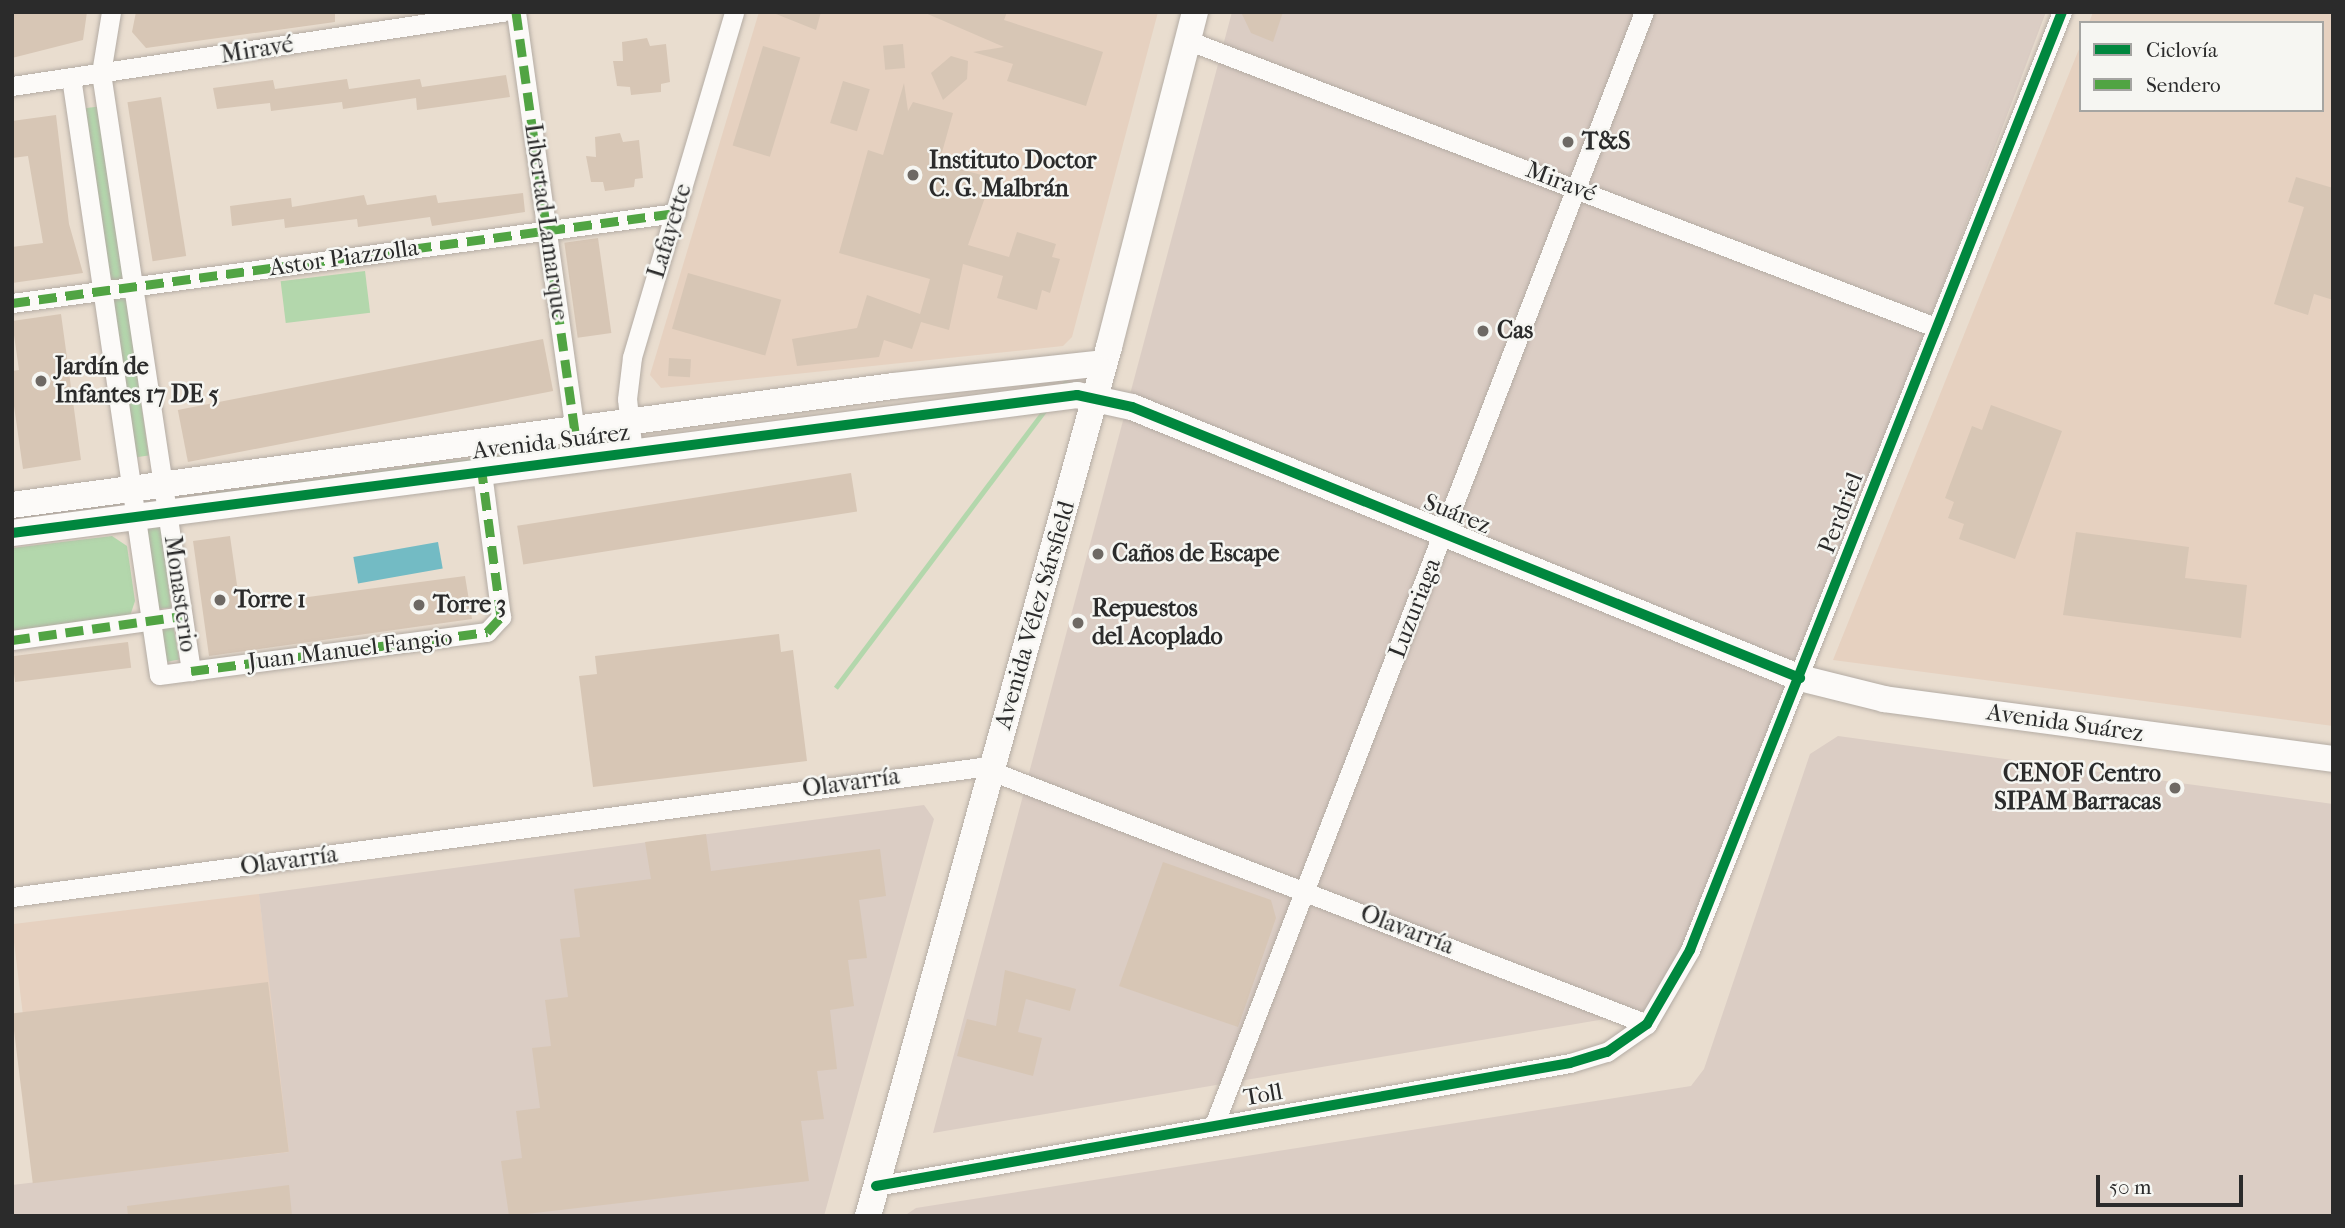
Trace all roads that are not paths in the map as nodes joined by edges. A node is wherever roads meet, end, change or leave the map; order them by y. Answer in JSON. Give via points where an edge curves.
{"nodes":[{"id":1,"x":111,"y":12,"type":"edge"},
{"id":2,"x":502,"y":12,"type":"edge"},
{"id":3,"x":516,"y":12,"type":"edge"},
{"id":4,"x":734,"y":12,"type":"edge"},
{"id":5,"x":1195,"y":12,"type":"edge"},
{"id":6,"x":1644,"y":12,"type":"edge"},
{"id":7,"x":2062,"y":12,"type":"edge"},
{"id":8,"x":1187,"y":40,"type":"junction"},
{"id":9,"x":101,"y":73,"type":"junction"},
{"id":10,"x":71,"y":78,"type":"junction"},
{"id":11,"x":12,"y":86,"type":"edge"},
{"id":12,"x":1574,"y":187,"type":"junction"},
{"id":13,"x":676,"y":213,"type":"junction"},
{"id":14,"x":547,"y":231,"type":"junction"},
{"id":15,"x":135,"y":287,"type":"junction"},
{"id":16,"x":102,"y":291,"type":"junction"},
{"id":17,"x":12,"y":303,"type":"edge"},
{"id":18,"x":1935,"y":327,"type":"junction"},
{"id":19,"x":1104,"y":363,"type":"junction"},
{"id":20,"x":1095,"y":397,"type":"junction"},
{"id":21,"x":629,"y":424,"type":"junction"},
{"id":22,"x":575,"y":431,"type":"junction"},
{"id":23,"x":633,"y":453,"type":"junction"},
{"id":24,"x":482,"y":472,"type":"junction"},
{"id":25,"x":166,"y":500,"type":"junction"},
{"id":26,"x":132,"y":504,"type":"junction"},
{"id":27,"x":12,"y":505,"type":"edge"},
{"id":28,"x":1445,"y":531,"type":"junction"},
{"id":29,"x":12,"y":533,"type":"edge"},
{"id":30,"x":182,"y":617,"type":"junction"},
{"id":31,"x":150,"y":621,"type":"junction"},
{"id":32,"x":12,"y":640,"type":"edge"},
{"id":33,"x":191,"y":671,"type":"junction"},
{"id":34,"x":1800,"y":678,"type":"junction"},
{"id":35,"x":2333,"y":759,"type":"edge"},
{"id":36,"x":992,"y":768,"type":"junction"},
{"id":37,"x":1304,"y":890,"type":"junction"},
{"id":38,"x":12,"y":897,"type":"edge"},
{"id":39,"x":1647,"y":1024,"type":"junction"},
{"id":40,"x":1214,"y":1125,"type":"junction"},
{"id":41,"x":876,"y":1185,"type":"junction"},
{"id":42,"x":868,"y":1216,"type":"edge"}],
"edges":[{"from":1,"to":9,"type":"street","name":"Monasterio"},
{"from":2,"to":9,"type":"street","name":"Miravé"},
{"from":3,"to":14,"type":"street","name":"Libertad Lamarque"},
{"from":4,"to":13,"type":"street","name":"Lafayette"},
{"from":5,"to":8,"type":"street","name":"Avenida Vélez Sársfield"},
{"from":6,"to":12,"type":"street","name":"Luzuriaga"},
{"from":7,"to":18,"type":"street","name":"Perdriel"},
{"from":8,"to":12,"type":"street","name":"Miravé"},
{"from":8,"to":19,"type":"street","name":"Avenida Vélez Sársfield"},
{"from":9,"to":10,"type":"street","name":"Miravé"},
{"from":9,"to":15,"type":"street","name":"Monasterio"},
{"from":10,"to":11,"type":"street","name":"Miravé"},
{"from":10,"to":16,"type":"street","name":"Monasterio"},
{"from":12,"to":18,"type":"street","name":"Miravé"},
{"from":12,"to":28,"type":"street","name":"Luzuriaga"},
{"from":13,"to":14,"type":"street","name":"Astor Piazzolla"},
{"from":13,"to":21,"type":"street","name":"Lafayette","via":[[632,357]]},
{"from":14,"to":15,"type":"street","name":"Astor Piazzolla"},
{"from":14,"to":22,"type":"street","name":"Libertad Lamarque"},
{"from":15,"to":16,"type":"street","name":"Astor Piazzolla"},
{"from":15,"to":25,"type":"street","name":"Monasterio"},
{"from":16,"to":17,"type":"street","name":"Astor Piazzolla"},
{"from":16,"to":26,"type":"street","name":"Monasterio"},
{"from":18,"to":34,"type":"street","name":"Perdriel"},
{"from":19,"to":20,"type":"street","name":"Avenida Vélez Sársfield"},
{"from":19,"to":21,"type":"street","name":"Avenida Suárez"},
{"from":20,"to":23,"type":"street","name":"Avenida Suárez","via":[[1044,397]]},
{"from":20,"to":28,"type":"street","name":"Suárez"},
{"from":20,"to":36,"type":"street","name":"Avenida Vélez Sársfield"},
{"from":21,"to":22,"type":"street","name":"Avenida Suárez"},
{"from":21,"to":23,"type":"street","name":"Lafayette"},
{"from":22,"to":25,"type":"street","name":"Avenida Suárez"},
{"from":23,"to":24,"type":"street","name":"Avenida Suárez"},
{"from":24,"to":25,"type":"street","name":"Avenida Suárez"},
{"from":24,"to":33,"type":"street","name":"Juan Manuel Fangio","via":[[501,617],[487,632]]},
{"from":25,"to":26,"type":"street","name":"Avenida Suárez"},
{"from":25,"to":30,"type":"street","name":"Monasterio"},
{"from":26,"to":27,"type":"street","name":"Avenida Suárez"},
{"from":26,"to":29,"type":"street","name":"Avenida Suárez"},
{"from":26,"to":31,"type":"street","name":"Monasterio"},
{"from":28,"to":34,"type":"street","name":"Suárez"},
{"from":28,"to":37,"type":"street","name":"Luzuriaga"},
{"from":30,"to":31,"type":"street"},
{"from":30,"to":33,"type":"street","name":"Monasterio"},
{"from":31,"to":32,"type":"street"},
{"from":31,"to":33,"type":"street","name":"Monasterio","via":[[159,674]]},
{"from":34,"to":35,"type":"street","name":"Avenida Suárez","via":[[1884,699]]},
{"from":34,"to":39,"type":"street","name":"Perdriel","via":[[1690,950]]},
{"from":36,"to":37,"type":"street","name":"Olavarría"},
{"from":36,"to":38,"type":"street","name":"Olavarría"},
{"from":36,"to":41,"type":"street","name":"Avenida Vélez Sársfield"},
{"from":37,"to":39,"type":"street","name":"Olavarría"},
{"from":37,"to":40,"type":"street","name":"Luzuriaga"},
{"from":39,"to":40,"type":"street","name":"Toll","via":[[1594,1057]]},
{"from":40,"to":41,"type":"street","name":"Toll"},
{"from":41,"to":42,"type":"street","name":"Avenida Vélez Sársfield"}]}
